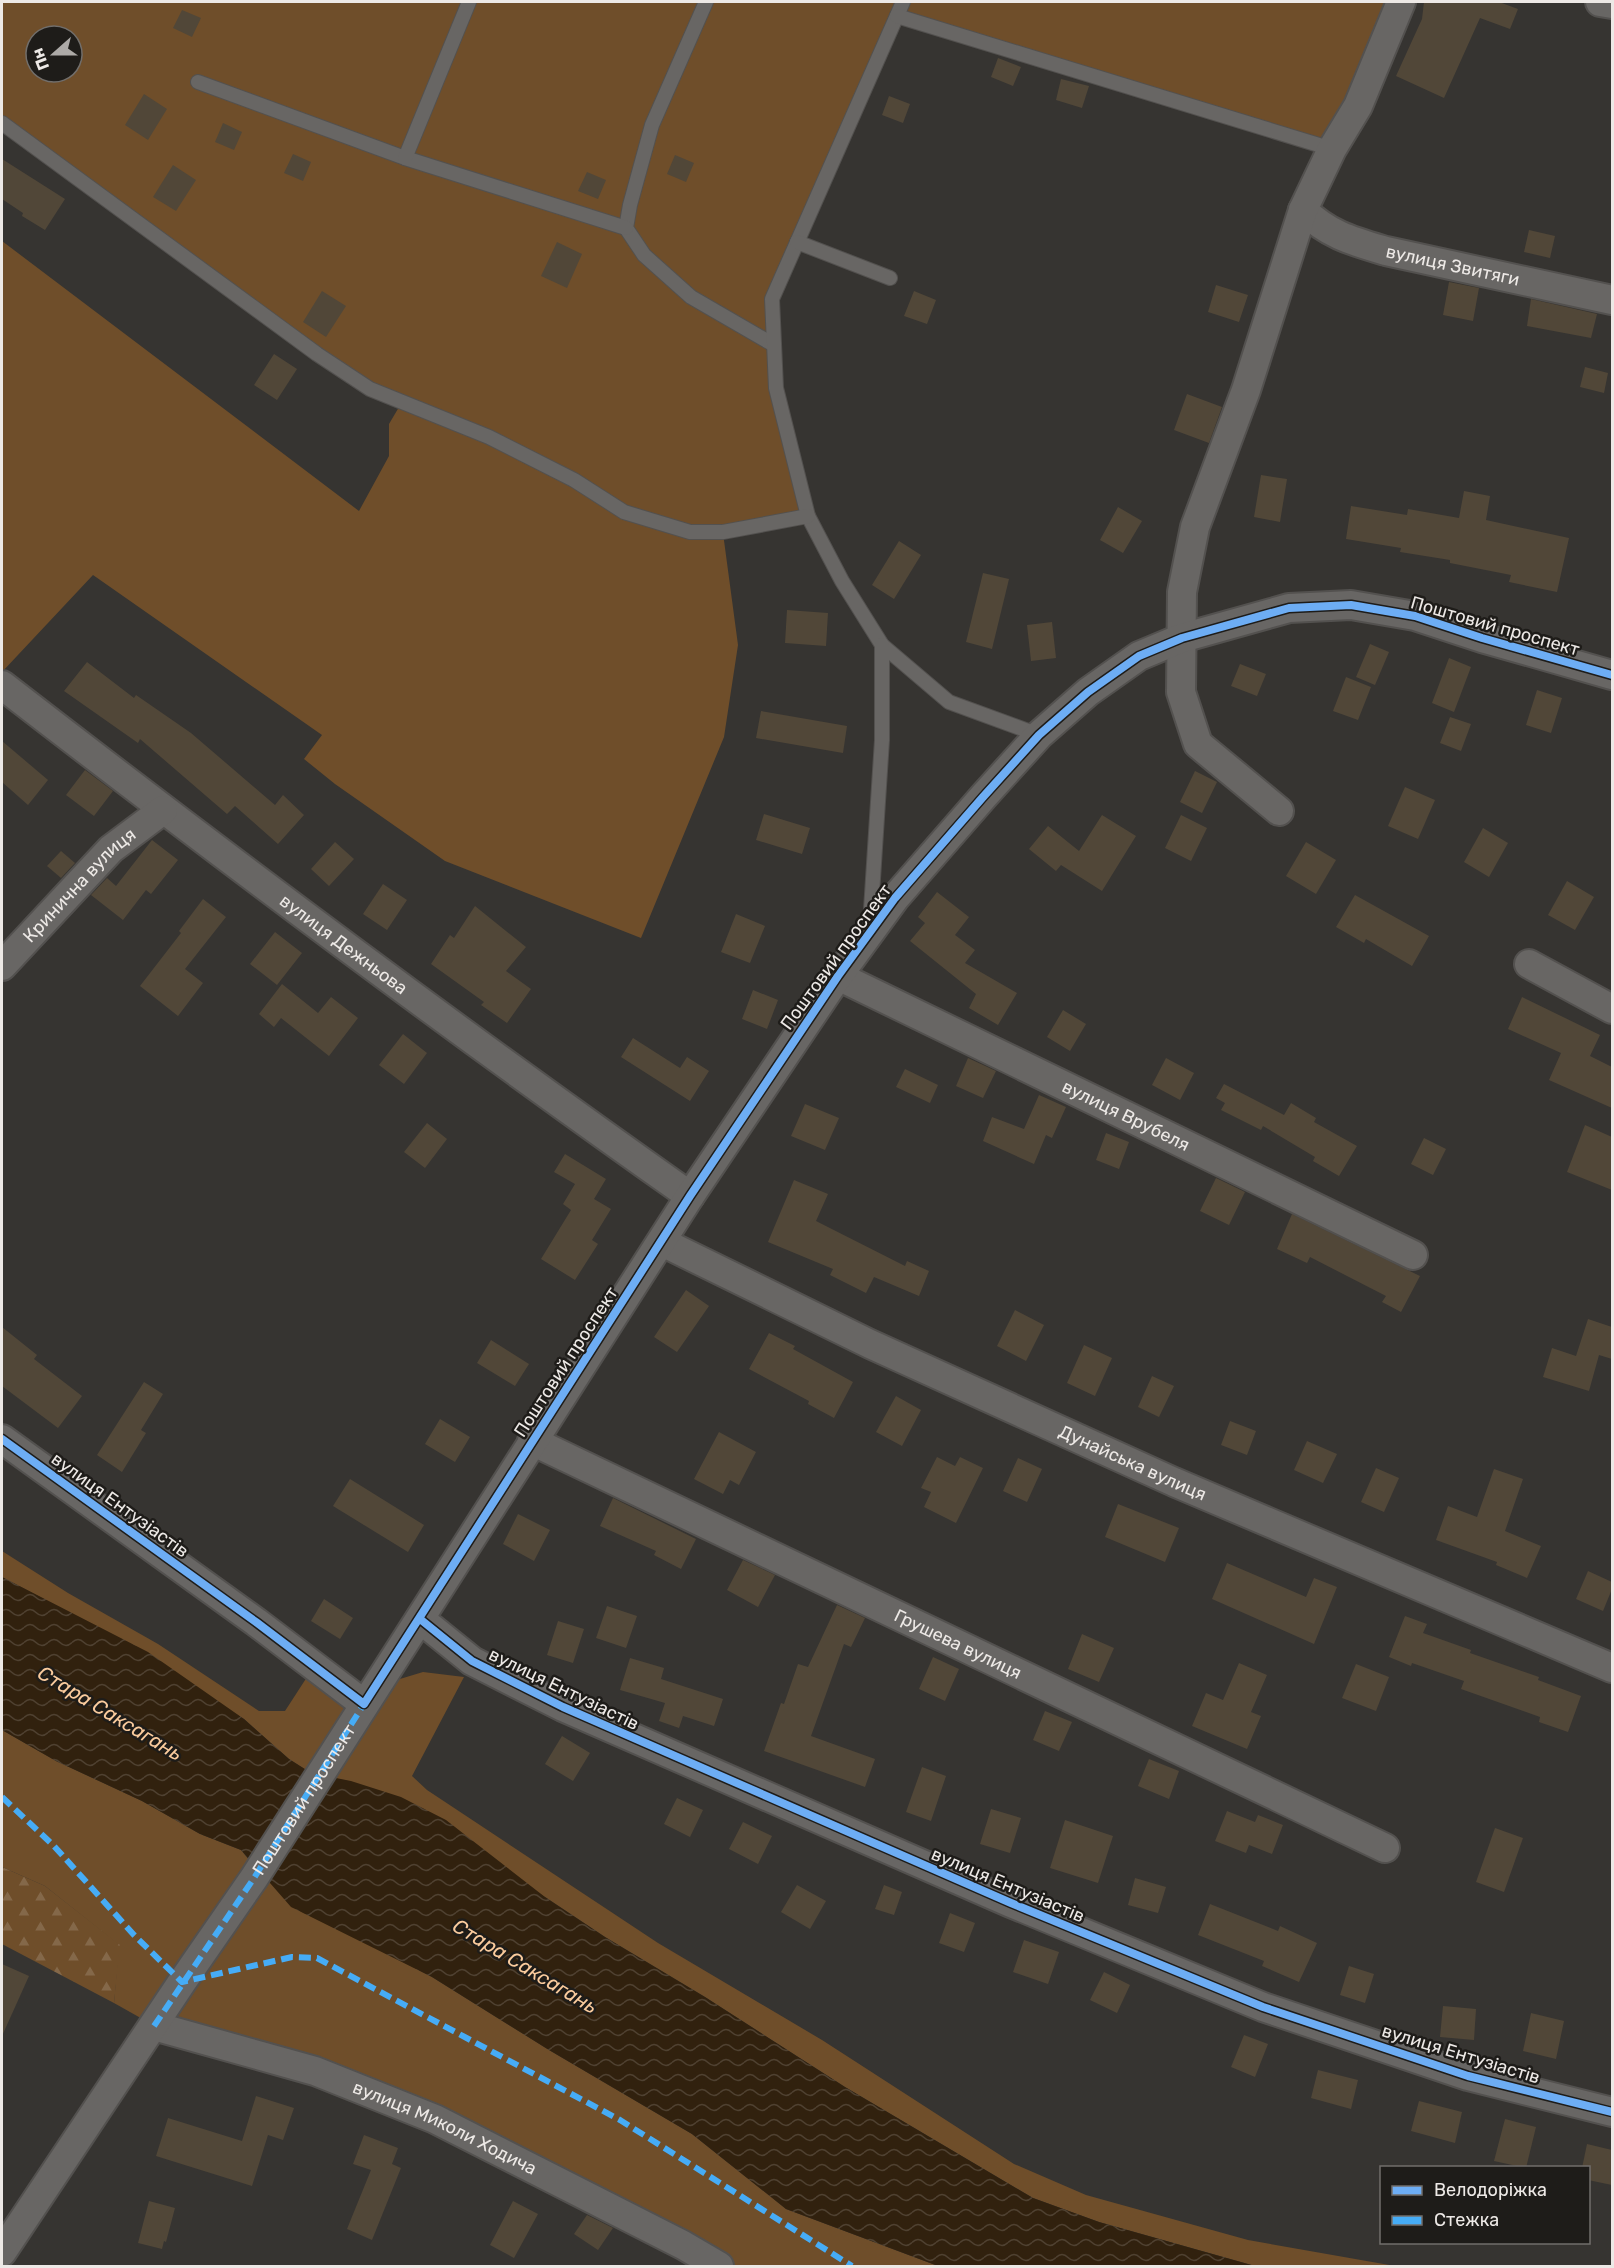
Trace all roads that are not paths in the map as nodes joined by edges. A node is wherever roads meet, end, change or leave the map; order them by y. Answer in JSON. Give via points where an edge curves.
{"nodes":[{"id":1,"x":469,"y":2,"type":"edge"},
{"id":2,"x":706,"y":2,"type":"edge"},
{"id":3,"x":903,"y":2,"type":"edge"},
{"id":4,"x":1401,"y":2,"type":"edge"},
{"id":5,"x":1600,"y":2,"type":"edge"},
{"id":6,"x":1612,"y":4,"type":"edge"},
{"id":7,"x":897,"y":16,"type":"junction"},
{"id":8,"x":198,"y":82,"type":"dead end"},
{"id":9,"x":2,"y":123,"type":"edge"},
{"id":10,"x":1332,"y":149,"type":"junction"},
{"id":11,"x":405,"y":158,"type":"junction"},
{"id":12,"x":1304,"y":210,"type":"junction"},
{"id":13,"x":626,"y":228,"type":"junction"},
{"id":14,"x":797,"y":242,"type":"junction"},
{"id":15,"x":890,"y":278,"type":"dead end"},
{"id":16,"x":1612,"y":300,"type":"edge"},
{"id":17,"x":774,"y":345,"type":"junction"},
{"id":18,"x":808,"y":516,"type":"junction"},
{"id":19,"x":1182,"y":638,"type":"junction"},
{"id":20,"x":882,"y":645,"type":"junction"},
{"id":21,"x":1612,"y":675,"type":"edge"},
{"id":22,"x":2,"y":685,"type":"edge"},
{"id":23,"x":1040,"y":735,"type":"junction"},
{"id":24,"x":163,"y":810,"type":"junction"},
{"id":25,"x":1279,"y":811,"type":"dead end"},
{"id":26,"x":869,"y":933,"type":"junction"},
{"id":27,"x":1529,"y":964,"type":"dead end"},
{"id":28,"x":2,"y":966,"type":"edge"},
{"id":29,"x":838,"y":976,"type":"junction"},
{"id":30,"x":1612,"y":1009,"type":"edge"},
{"id":31,"x":690,"y":1196,"type":"junction"},
{"id":32,"x":662,"y":1242,"type":"junction"},
{"id":33,"x":1413,"y":1255,"type":"dead end"},
{"id":34,"x":2,"y":1439,"type":"edge"},
{"id":35,"x":532,"y":1442,"type":"junction"},
{"id":36,"x":420,"y":1619,"type":"junction"},
{"id":37,"x":1612,"y":1668,"type":"edge"},
{"id":38,"x":364,"y":1704,"type":"junction"},
{"id":39,"x":1385,"y":1848,"type":"dead end"},
{"id":40,"x":154,"y":2026,"type":"junction"},
{"id":41,"x":1612,"y":2112,"type":"edge"},
{"id":42,"x":2,"y":2252,"type":"edge"},
{"id":43,"x":719,"y":2266,"type":"edge"}],
"edges":[{"from":1,"to":11,"type":"lane"},
{"from":2,"to":13,"type":"lane","via":[[652,125]]},
{"from":3,"to":7,"type":"lane"},
{"from":4,"to":10,"type":"street","via":[[1358,106]]},
{"from":5,"to":6,"type":"street"},
{"from":7,"to":10,"type":"lane"},
{"from":7,"to":14,"type":"lane"},
{"from":8,"to":11,"type":"lane"},
{"from":9,"to":18,"type":"lane","via":[[370,389],[489,437],[574,480],[624,512],[690,532],[723,532]]},
{"from":10,"to":12,"type":"street"},
{"from":11,"to":13,"type":"lane"},
{"from":12,"to":16,"type":"street","name":"вулиця Звитяги","via":[[1320,226],[1386,251]]},
{"from":12,"to":19,"type":"street","via":[[1246,390],[1195,526],[1182,592]]},
{"from":13,"to":17,"type":"lane","via":[[644,255],[691,297]]},
{"from":14,"to":15,"type":"lane"},
{"from":14,"to":17,"type":"lane","via":[[772,299]]},
{"from":17,"to":18,"type":"lane","via":[[776,388]]},
{"from":18,"to":20,"type":"lane"},
{"from":19,"to":21,"type":"street","name":"Поштовий проспект","via":[[1289,608],[1351,605],[1415,616]]},
{"from":19,"to":23,"type":"street","name":"Поштовий проспект","via":[[1139,656],[1088,692]]},
{"from":19,"to":25,"type":"street","via":[[1181,692],[1198,744]]},
{"from":20,"to":23,"type":"lane","via":[[950,702]]},
{"from":20,"to":26,"type":"lane","via":[[882,740]]},
{"from":22,"to":24,"type":"street","name":"вулиця Дежньова"},
{"from":23,"to":26,"type":"street","name":"Поштовий проспект","via":[[895,898]]},
{"from":24,"to":28,"type":"street","name":"Кринична вулиця","via":[[111,849]]},
{"from":24,"to":31,"type":"street","name":"вулиця Дежньова","via":[[507,1067]]},
{"from":26,"to":29,"type":"street","name":"Поштовий проспект"},
{"from":27,"to":30,"type":"street"},
{"from":29,"to":31,"type":"street","name":"Поштовий проспект"},
{"from":29,"to":33,"type":"street","name":"вулиця Врубеля"},
{"from":31,"to":32,"type":"street","name":"Поштовий проспект"},
{"from":32,"to":35,"type":"street","name":"Поштовий проспект"},
{"from":32,"to":37,"type":"street","name":"Дунайська вулиця","via":[[870,1344],[1163,1477]]},
{"from":34,"to":38,"type":"street","name":"вулиця Ентузіастів"},
{"from":35,"to":36,"type":"street","name":"Поштовий проспект"},
{"from":35,"to":39,"type":"street","name":"Грушева вулиця"},
{"from":36,"to":38,"type":"street","name":"Поштовий проспект"},
{"from":36,"to":41,"type":"street","name":"вулиця Ентузіастів","via":[[472,1661],[563,1707],[1164,1967],[1263,2007],[1468,2076]]},
{"from":38,"to":40,"type":"street","name":"Поштовий проспект"},
{"from":40,"to":42,"type":"street","name":"Поштовий проспект"},
{"from":40,"to":43,"type":"street","name":"вулиця Миколи Ходича","via":[[315,2072],[435,2119]]}]}
